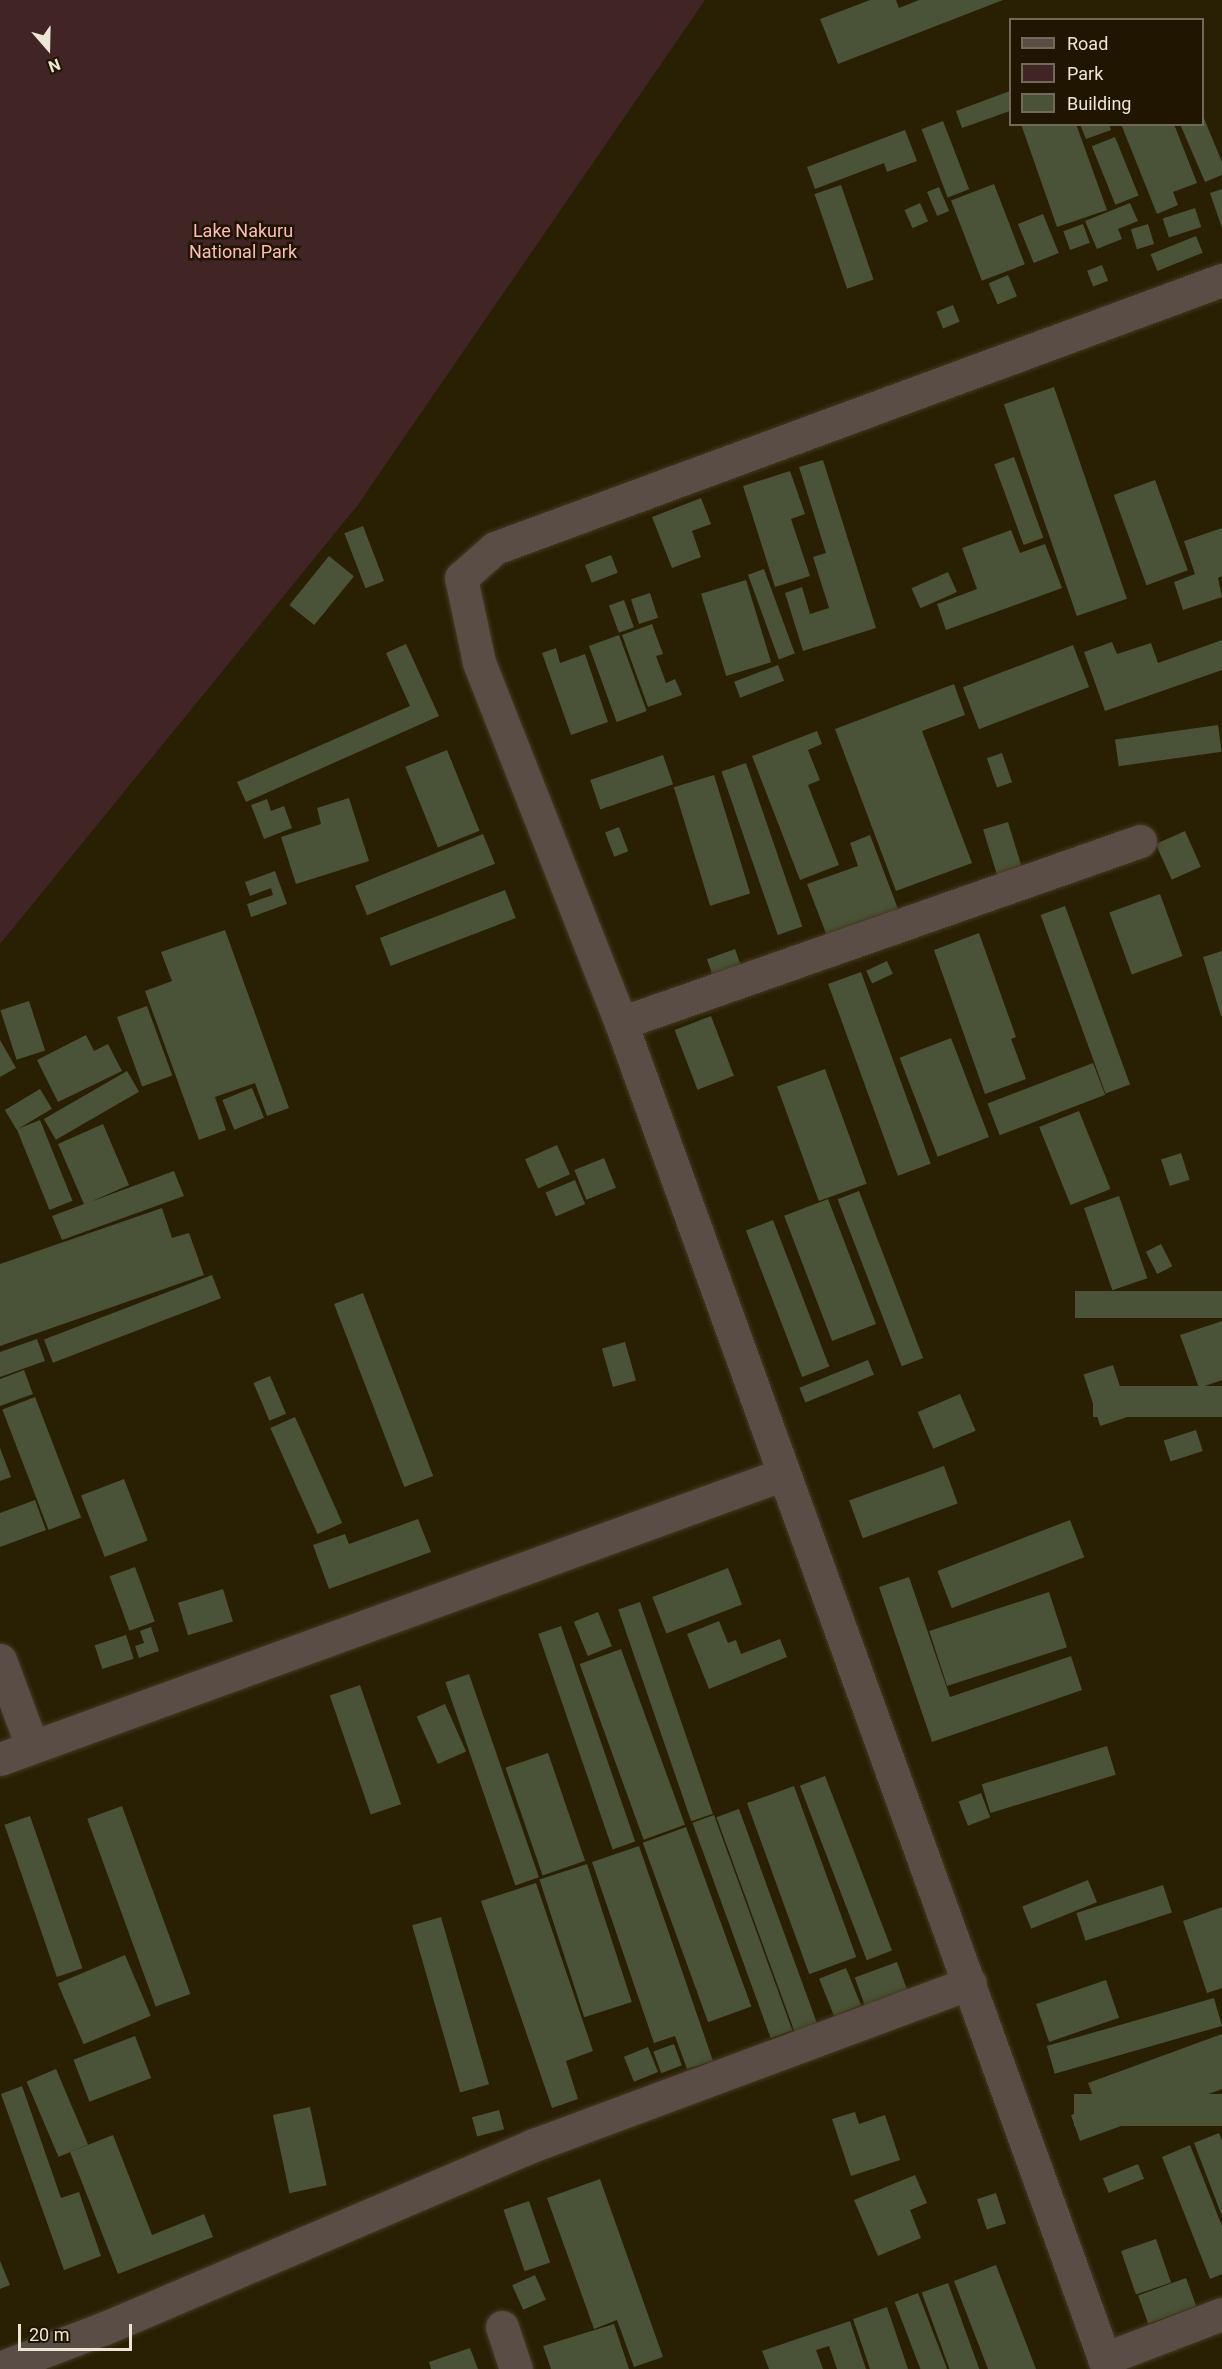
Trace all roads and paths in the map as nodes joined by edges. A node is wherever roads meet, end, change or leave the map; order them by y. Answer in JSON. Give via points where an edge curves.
{"nodes":[{"id":1,"x":1222,"y":280,"type":"edge"},
{"id":2,"x":1140,"y":841,"type":"dead end"},
{"id":3,"x":621,"y":1023,"type":"junction"},
{"id":4,"x":784,"y":1474,"type":"junction"},
{"id":5,"x":0,"y":1660,"type":"edge"},
{"id":6,"x":32,"y":1746,"type":"junction"},
{"id":7,"x":0,"y":1759,"type":"edge"},
{"id":8,"x":969,"y":1983,"type":"junction"},
{"id":9,"x":1222,"y":2314,"type":"edge"},
{"id":10,"x":502,"y":2327,"type":"dead end"},
{"id":11,"x":1106,"y":2364,"type":"edge"},
{"id":12,"x":0,"y":2368,"type":"edge"},
{"id":13,"x":516,"y":2369,"type":"edge"}],
"edges":[{"from":1,"to":3,"type":"street","via":[[495,548],[461,578],[479,662]]},
{"from":2,"to":3,"type":"street"},
{"from":3,"to":4,"type":"street"},
{"from":4,"to":6,"type":"street"},
{"from":4,"to":8,"type":"street"},
{"from":5,"to":6,"type":"street"},
{"from":6,"to":7,"type":"street"},
{"from":8,"to":11,"type":"street"},
{"from":8,"to":12,"type":"street","via":[[534,2145],[105,2328]]},
{"from":9,"to":11,"type":"street"},
{"from":10,"to":13,"type":"street"}]}
